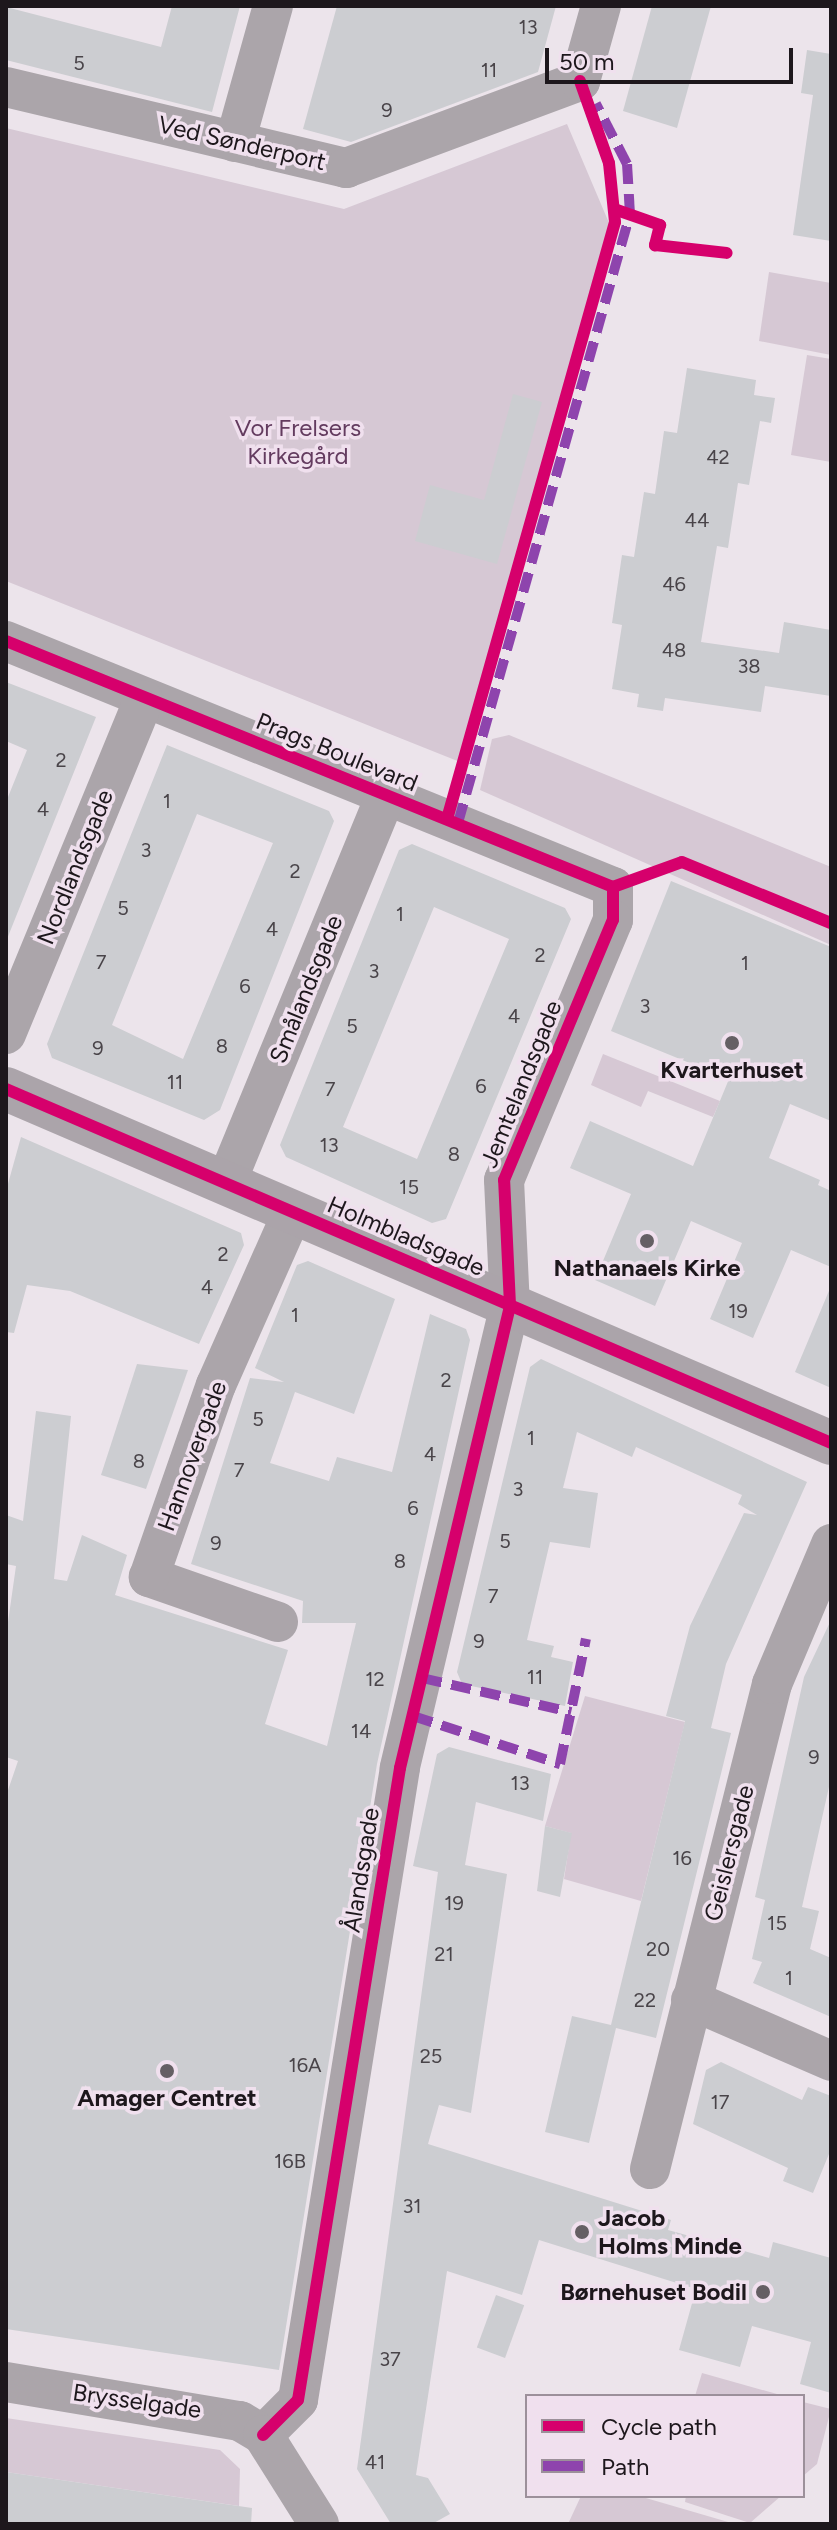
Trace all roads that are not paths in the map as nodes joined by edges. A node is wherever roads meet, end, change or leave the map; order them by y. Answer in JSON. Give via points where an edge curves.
{"nodes":[{"id":1,"x":273,"y":6,"type":"edge"},
{"id":2,"x":601,"y":6,"type":"edge"},
{"id":3,"x":6,"y":87,"type":"edge"},
{"id":4,"x":235,"y":142,"type":"junction"},
{"id":5,"x":6,"y":641,"type":"edge"},
{"id":6,"x":144,"y":700,"type":"junction"},
{"id":7,"x":386,"y":795,"type":"junction"},
{"id":8,"x":613,"y":887,"type":"joint"},
{"id":9,"x":6,"y":1034,"type":"edge"},
{"id":10,"x":6,"y":1089,"type":"edge"},
{"id":11,"x":226,"y":1183,"type":"junction"},
{"id":12,"x":293,"y":1211,"type":"junction"},
{"id":13,"x":510,"y":1305,"type":"junction"},
{"id":14,"x":831,"y":1443,"type":"edge"},
{"id":15,"x":831,"y":1544,"type":"edge"},
{"id":16,"x":278,"y":1622,"type":"dead end"},
{"id":17,"x":691,"y":2000,"type":"junction"},
{"id":18,"x":831,"y":2061,"type":"edge"},
{"id":19,"x":650,"y":2169,"type":"dead end"},
{"id":20,"x":6,"y":2382,"type":"edge"},
{"id":21,"x":263,"y":2435,"type":"junction"},
{"id":22,"x":307,"y":2516,"type":"edge"}],
"edges":[{"from":1,"to":4,"type":"street"},
{"from":2,"to":4,"type":"street","name":"Ved Sønderport","via":[[580,81],[346,168]]},
{"from":3,"to":4,"type":"street","name":"Ved Sønderport"},
{"from":5,"to":6,"type":"street","name":"Prags Boulevard"},
{"from":6,"to":7,"type":"street","name":"Prags Boulevard"},
{"from":6,"to":9,"type":"street","name":"Nordlandsgade"},
{"from":7,"to":8,"type":"street","name":"Prags Boulevard"},
{"from":7,"to":11,"type":"street","name":"Smålandsgade"},
{"from":8,"to":13,"type":"street","name":"Jemtelandsgade","via":[[613,920],[504,1180]]},
{"from":10,"to":11,"type":"street","name":"Holmbladsgade"},
{"from":11,"to":12,"type":"street","name":"Holmbladsgade"},
{"from":12,"to":13,"type":"street","name":"Holmbladsgade"},
{"from":12,"to":16,"type":"street","name":"Hannovergade","via":[[216,1385],[149,1577]]},
{"from":13,"to":14,"type":"street","name":"Holmbladsgade"},
{"from":13,"to":21,"type":"street","name":"Ålandsgade","via":[[400,1768],[298,2400]]},
{"from":15,"to":17,"type":"street","name":"Geislersgade","via":[[772,1684]]},
{"from":17,"to":18,"type":"street"},
{"from":17,"to":19,"type":"street","name":"Geislersgade"},
{"from":20,"to":21,"type":"street","name":"Brysselgade","via":[[220,2413]]},
{"from":21,"to":22,"type":"street"}]}
